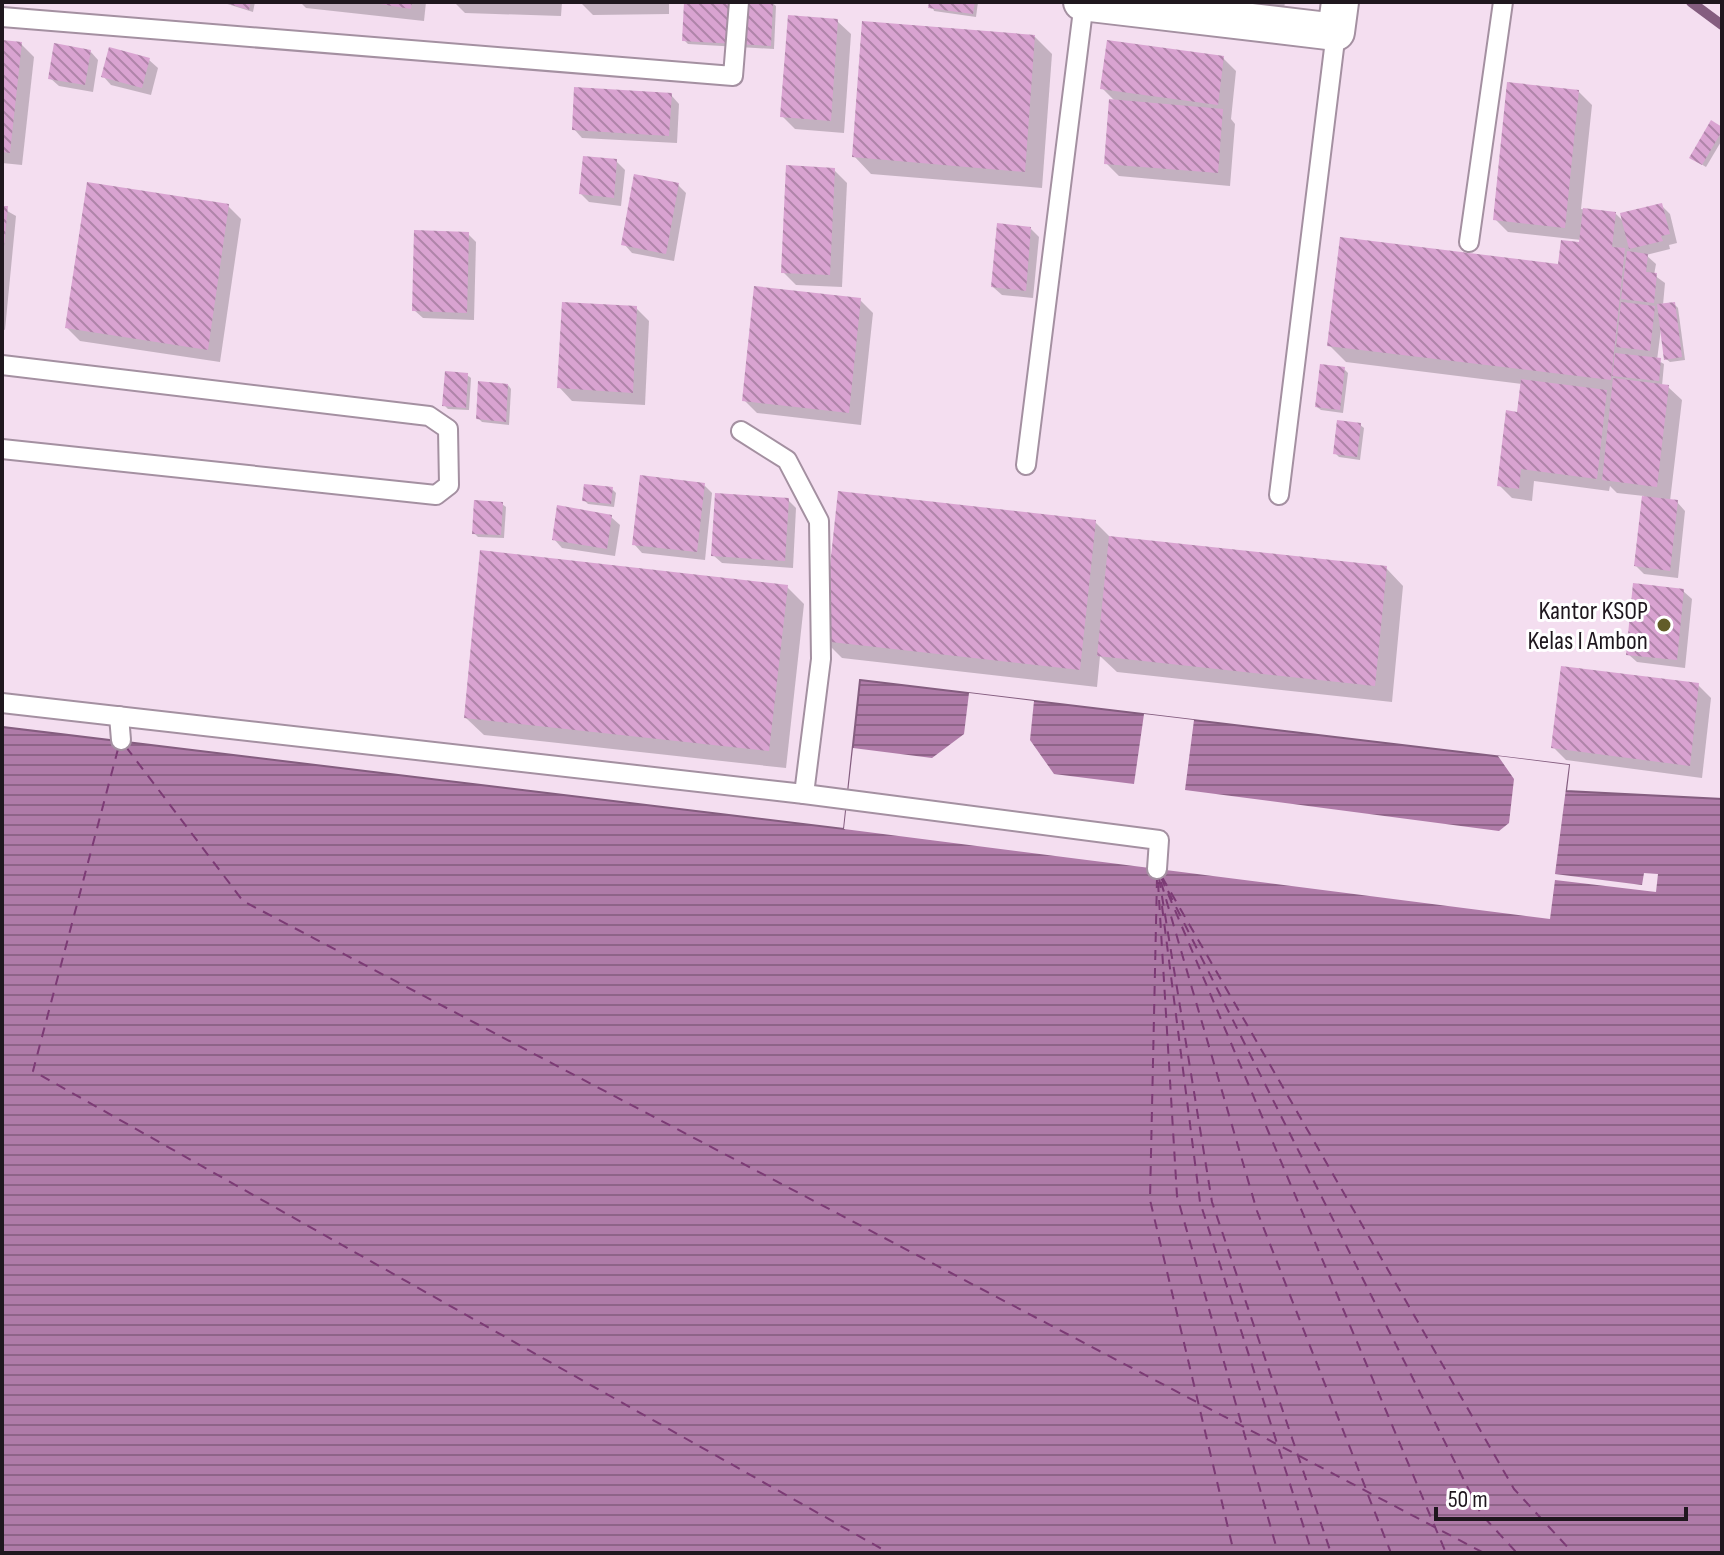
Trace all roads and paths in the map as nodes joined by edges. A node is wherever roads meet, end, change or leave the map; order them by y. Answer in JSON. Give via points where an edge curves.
{"nodes":[{"id":1,"x":739,"y":2,"type":"edge"},
{"id":2,"x":1083,"y":2,"type":"edge"},
{"id":3,"x":1503,"y":2,"type":"edge"},
{"id":4,"x":2,"y":17,"type":"edge"},
{"id":5,"x":1338,"y":17,"type":"edge"},
{"id":6,"x":1469,"y":242,"type":"dead end"},
{"id":7,"x":2,"y":365,"type":"edge"},
{"id":8,"x":741,"y":431,"type":"dead end"},
{"id":9,"x":2,"y":449,"type":"edge"},
{"id":10,"x":1026,"y":465,"type":"dead end"},
{"id":11,"x":1279,"y":495,"type":"dead end"},
{"id":12,"x":2,"y":703,"type":"edge"},
{"id":13,"x":119,"y":716,"type":"junction"},
{"id":14,"x":121,"y":740,"type":"dead end"},
{"id":15,"x":804,"y":794,"type":"junction"},
{"id":16,"x":1157,"y":869,"type":"dead end"}],
"edges":[{"from":1,"to":4,"type":"lane","via":[[733,76]]},
{"from":2,"to":5,"type":"street"},
{"from":2,"to":10,"type":"lane"},
{"from":3,"to":6,"type":"lane"},
{"from":5,"to":11,"type":"lane"},
{"from":7,"to":9,"type":"lane","via":[[429,416],[448,429],[449,485],[436,495]]},
{"from":8,"to":15,"type":"lane","via":[[787,460],[819,521],[821,659]]},
{"from":12,"to":13,"type":"lane"},
{"from":13,"to":14,"type":"lane"},
{"from":13,"to":15,"type":"lane"},
{"from":15,"to":16,"type":"lane","via":[[1159,840]]}]}
